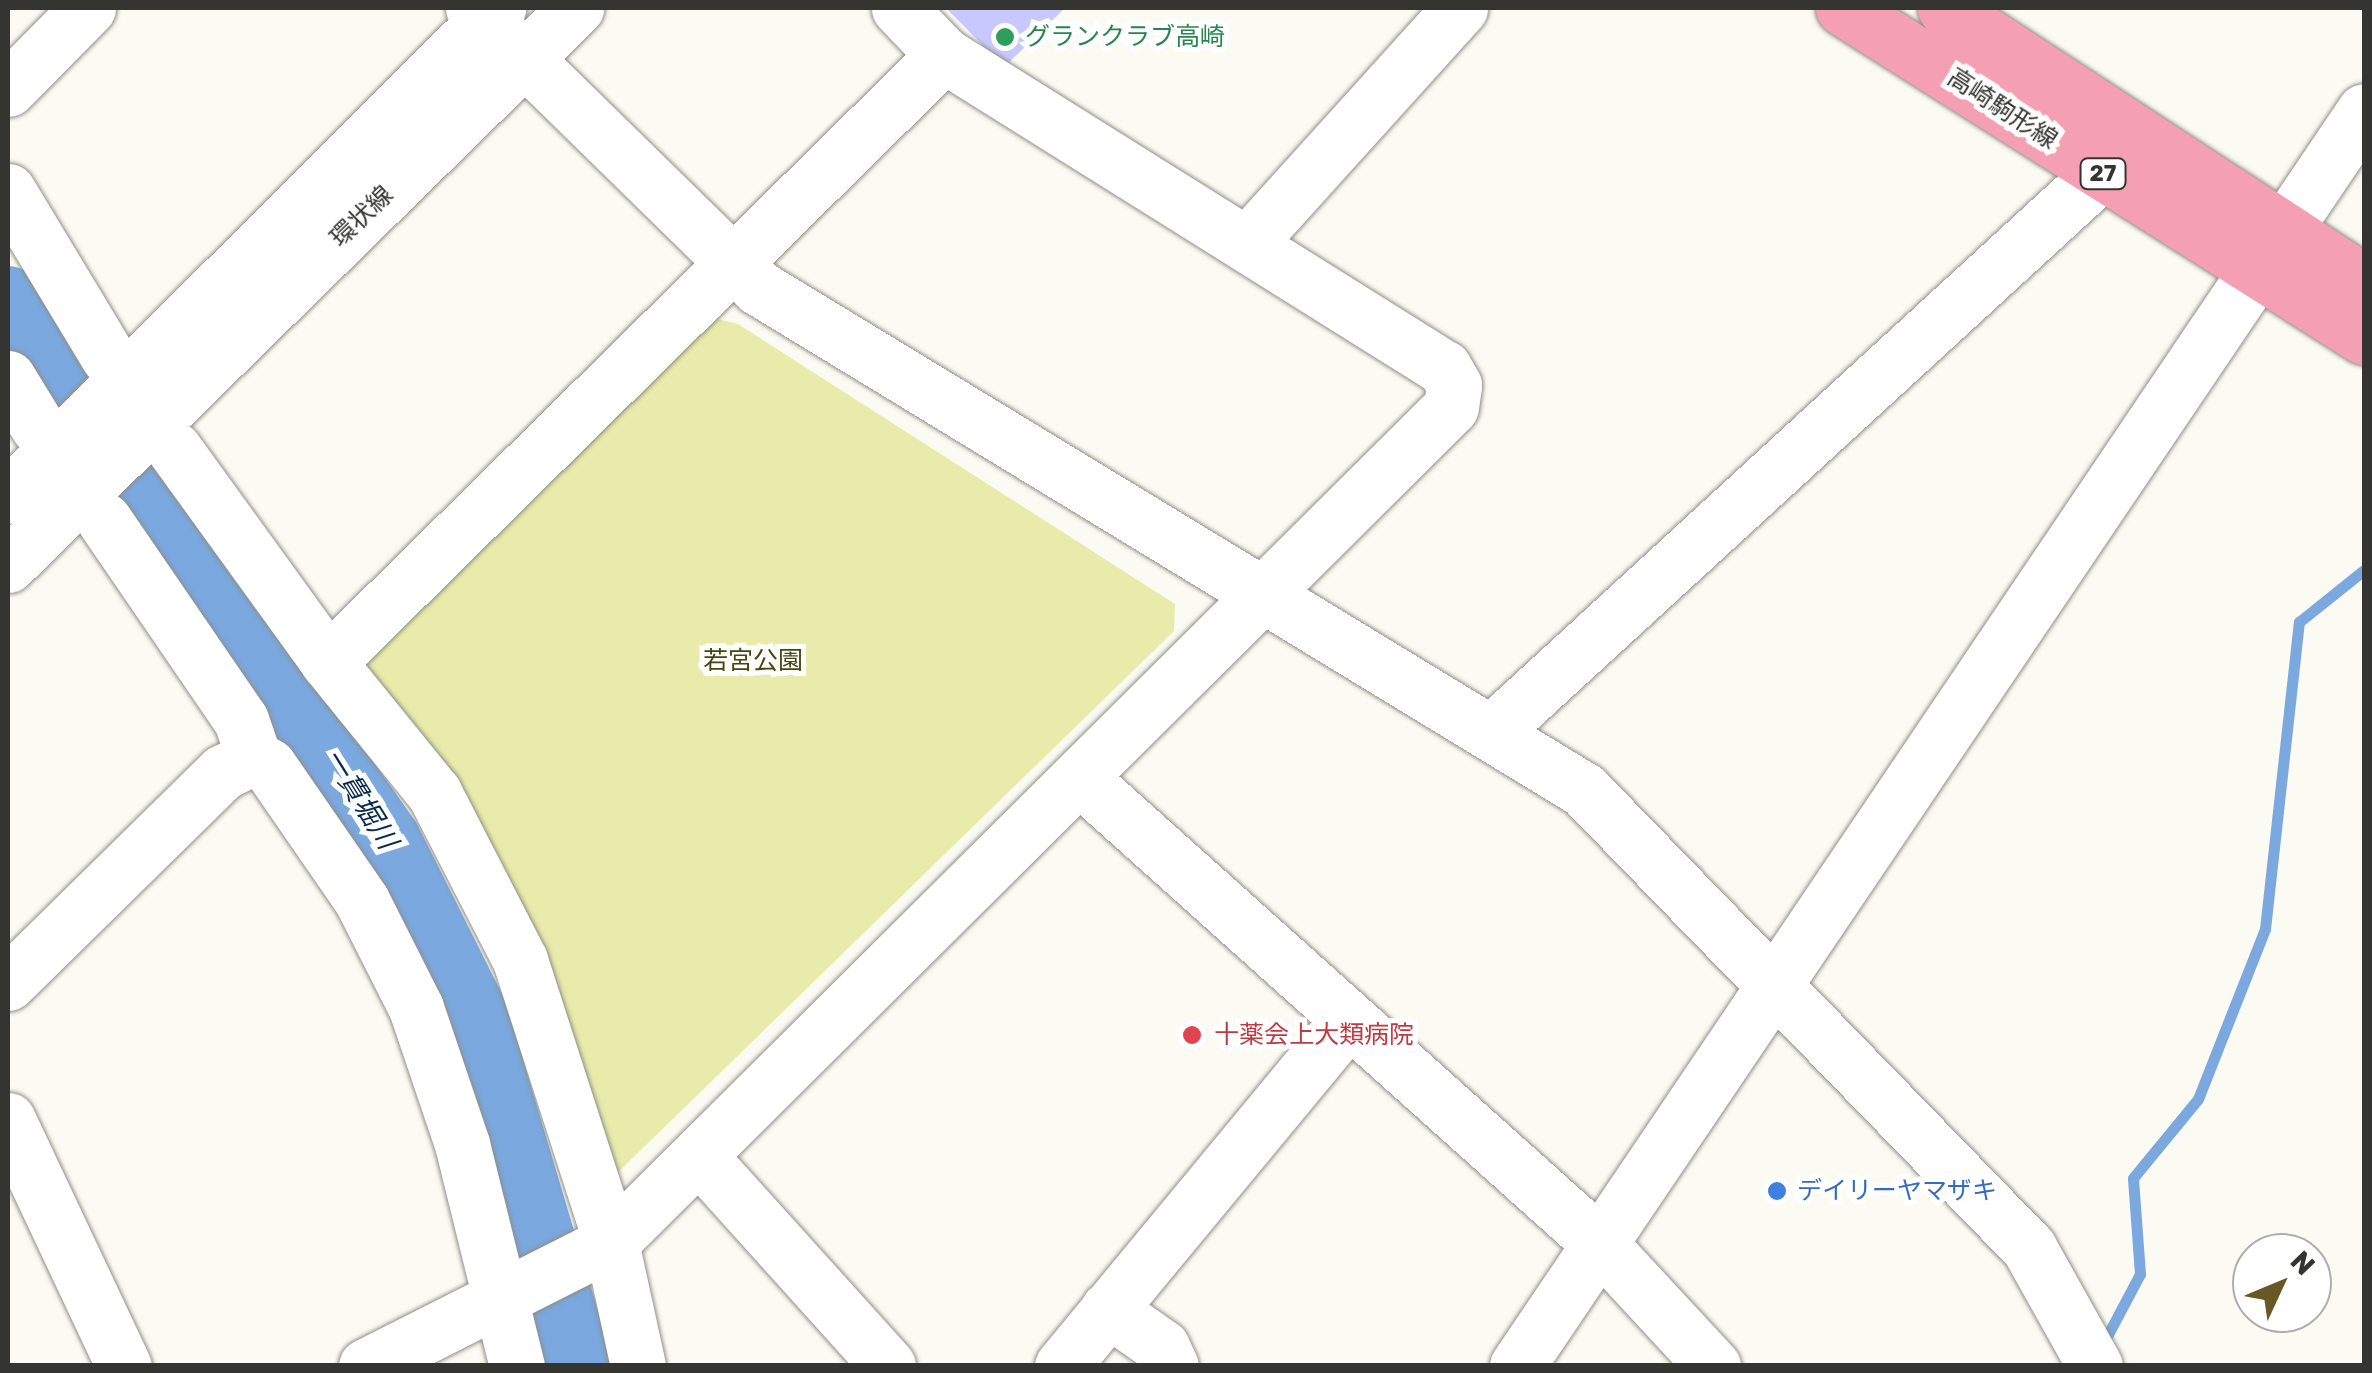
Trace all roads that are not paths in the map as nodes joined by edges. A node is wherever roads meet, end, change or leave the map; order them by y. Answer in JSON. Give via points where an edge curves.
{"nodes":[{"id":1,"x":88,"y":8,"type":"edge"},
{"id":2,"x":576,"y":8,"type":"edge"},
{"id":3,"x":899,"y":8,"type":"edge"},
{"id":4,"x":1460,"y":8,"type":"edge"},
{"id":5,"x":1844,"y":8,"type":"edge"},
{"id":6,"x":1945,"y":8,"type":"edge"},
{"id":7,"x":485,"y":12,"type":"edge"},
{"id":8,"x":944,"y":55,"type":"junction"},
{"id":9,"x":523,"y":59,"type":"junction"},
{"id":10,"x":8,"y":89,"type":"edge"},
{"id":11,"x":2364,"y":112,"type":"edge"},
{"id":12,"x":2102,"y":173,"type":"junction"},
{"id":13,"x":8,"y":190,"type":"edge"},
{"id":14,"x":1247,"y":244,"type":"junction"},
{"id":15,"x":2267,"y":252,"type":"junction"},
{"id":16,"x":733,"y":264,"type":"junction"},
{"id":17,"x":2364,"y":282,"type":"edge"},
{"id":18,"x":2364,"y":337,"type":"edge"},
{"id":19,"x":8,"y":378,"type":"edge"},
{"id":20,"x":137,"y":405,"type":"junction"},
{"id":21,"x":72,"y":469,"type":"junction"},
{"id":22,"x":8,"y":496,"type":"edge"},
{"id":23,"x":8,"y":565,"type":"edge"},
{"id":24,"x":1258,"y":597,"type":"junction"},
{"id":25,"x":328,"y":662,"type":"junction"},
{"id":26,"x":1494,"y":731,"type":"junction"},
{"id":27,"x":254,"y":757,"type":"junction"},
{"id":28,"x":1080,"y":778,"type":"junction"},
{"id":29,"x":8,"y":984,"type":"edge"},
{"id":30,"x":1771,"y":985,"type":"junction"},
{"id":31,"x":1348,"y":1021,"type":"junction"},
{"id":32,"x":8,"y":1120,"type":"edge"},
{"id":33,"x":700,"y":1157,"type":"junction"},
{"id":34,"x":611,"y":1242,"type":"junction"},
{"id":35,"x":1599,"y":1243,"type":"junction"},
{"id":36,"x":501,"y":1298,"type":"junction"},
{"id":37,"x":1108,"y":1309,"type":"junction"},
{"id":38,"x":124,"y":1366,"type":"edge"},
{"id":39,"x":366,"y":1366,"type":"edge"},
{"id":40,"x":517,"y":1366,"type":"edge"},
{"id":41,"x":638,"y":1366,"type":"edge"},
{"id":42,"x":888,"y":1366,"type":"edge"},
{"id":43,"x":1062,"y":1366,"type":"edge"},
{"id":44,"x":1171,"y":1366,"type":"edge"},
{"id":45,"x":1517,"y":1366,"type":"edge"},
{"id":46,"x":1713,"y":1366,"type":"edge"},
{"id":47,"x":2095,"y":1366,"type":"edge"}],
"edges":[{"from":1,"to":10,"type":"street"},
{"from":2,"to":9,"type":"street","name":"環状線"},
{"from":3,"to":8,"type":"street"},
{"from":4,"to":14,"type":"street"},
{"from":5,"to":12,"type":"main road","name":"高崎駒形線","number":"27"},
{"from":6,"to":15,"type":"main road","name":"高崎駒形線","number":"27"},
{"from":7,"to":9,"type":"street"},
{"from":7,"to":20,"type":"street"},
{"from":8,"to":14,"type":"street"},
{"from":8,"to":16,"type":"street"},
{"from":9,"to":16,"type":"street"},
{"from":9,"to":20,"type":"street","name":"環状線"},
{"from":11,"to":15,"type":"street"},
{"from":12,"to":15,"type":"main road","name":"高崎駒形線","number":"27"},
{"from":12,"to":26,"type":"street"},
{"from":13,"to":20,"type":"street"},
{"from":14,"to":24,"type":"street","via":[[1444,368],[1454,386],[1451,407]]},
{"from":15,"to":17,"type":"main road","name":"高崎駒形線","number":"27"},
{"from":15,"to":18,"type":"main road","name":"高崎駒形線","number":"27"},
{"from":15,"to":30,"type":"street"},
{"from":16,"to":24,"type":"street"},
{"from":16,"to":25,"type":"street"},
{"from":19,"to":21,"type":"street"},
{"from":20,"to":21,"type":"street"},
{"from":20,"to":25,"type":"street"},
{"from":21,"to":22,"type":"street"},
{"from":21,"to":23,"type":"street"},
{"from":21,"to":27,"type":"street","via":[[242,720]]},
{"from":24,"to":26,"type":"street"},
{"from":24,"to":28,"type":"street"},
{"from":25,"to":34,"type":"street","via":[[434,793],[482,875],[520,960]]},
{"from":26,"to":30,"type":"street","via":[[1584,790]]},
{"from":27,"to":29,"type":"street","via":[[223,772]]},
{"from":27,"to":36,"type":"street","via":[[362,901],[416,1008]]},
{"from":28,"to":31,"type":"street"},
{"from":28,"to":33,"type":"street"},
{"from":30,"to":35,"type":"street"},
{"from":30,"to":47,"type":"street","via":[[2029,1248]]},
{"from":31,"to":35,"type":"street"},
{"from":31,"to":37,"type":"street"},
{"from":32,"to":38,"type":"street"},
{"from":33,"to":34,"type":"street"},
{"from":33,"to":42,"type":"street"},
{"from":34,"to":36,"type":"street"},
{"from":34,"to":41,"type":"street"},
{"from":35,"to":45,"type":"street"},
{"from":35,"to":46,"type":"street"},
{"from":36,"to":39,"type":"street"},
{"from":36,"to":40,"type":"street"},
{"from":37,"to":43,"type":"street"},
{"from":37,"to":44,"type":"street","via":[[1162,1347]]}]}
